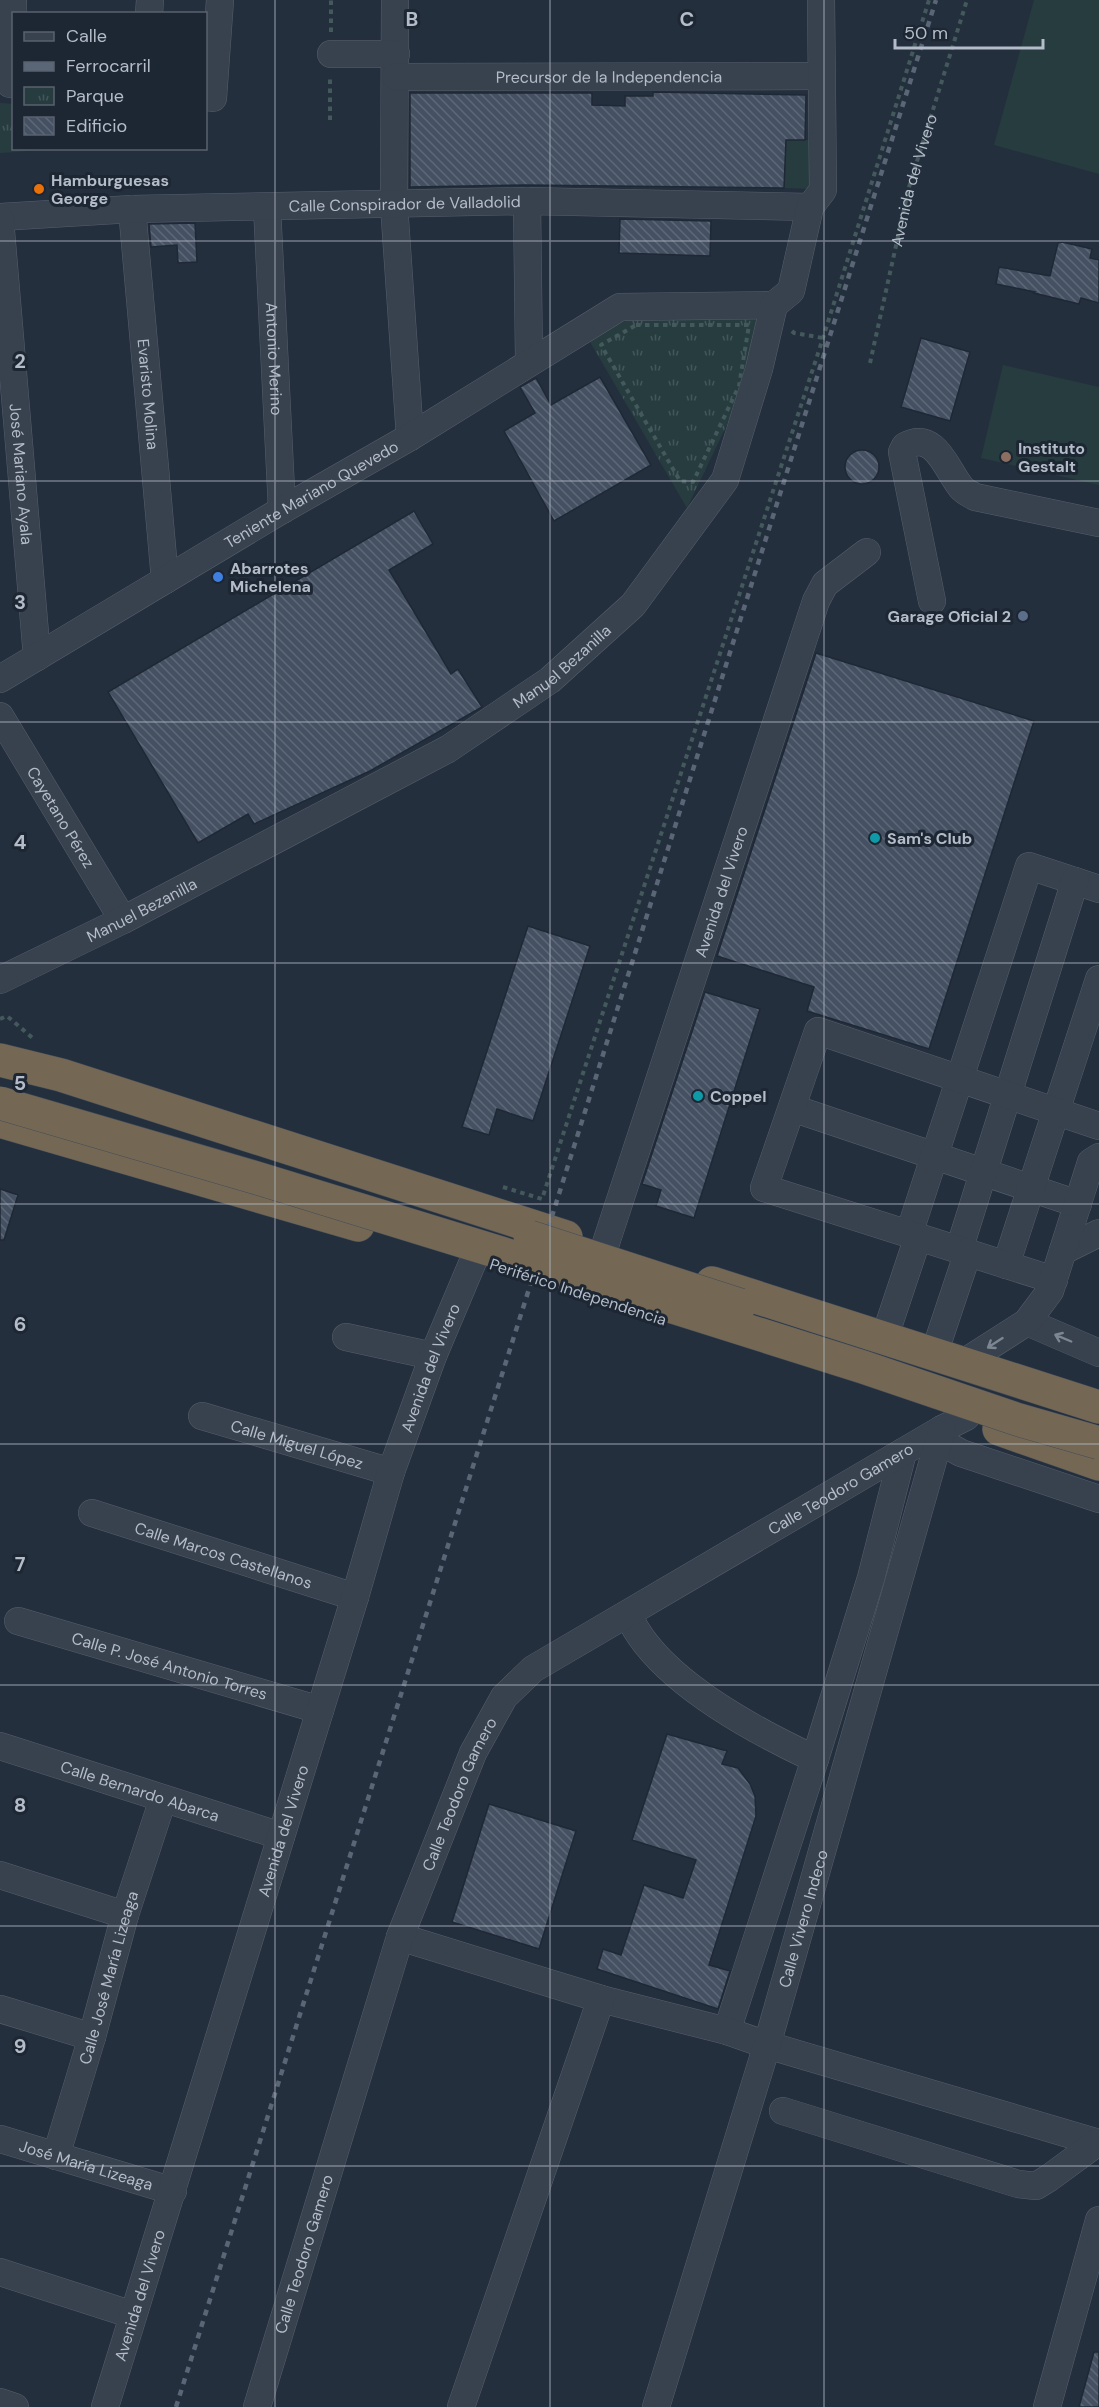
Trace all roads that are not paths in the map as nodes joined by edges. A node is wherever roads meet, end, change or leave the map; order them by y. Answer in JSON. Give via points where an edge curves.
{"nodes":[{"id":1,"x":220,"y":0,"type":"edge"},
{"id":2,"x":395,"y":0,"type":"edge"},
{"id":3,"x":821,"y":0,"type":"edge"},
{"id":4,"x":12,"y":17,"type":"edge"},
{"id":5,"x":331,"y":54,"type":"dead end"},
{"id":6,"x":396,"y":65,"type":"junction"},
{"id":7,"x":821,"y":76,"type":"junction"},
{"id":8,"x":8,"y":83,"type":"edge"},
{"id":9,"x":207,"y":97,"type":"edge"},
{"id":10,"x":527,"y":201,"type":"junction"},
{"id":11,"x":394,"y":205,"type":"junction"},
{"id":12,"x":267,"y":207,"type":"junction"},
{"id":13,"x":810,"y":207,"type":"junction"},
{"id":14,"x":132,"y":209,"type":"junction"},
{"id":15,"x":0,"y":218,"type":"edge"},
{"id":16,"x":774,"y":305,"type":"junction"},
{"id":17,"x":529,"y":362,"type":"junction"},
{"id":18,"x":410,"y":437,"type":"junction"},
{"id":19,"x":282,"y":510,"type":"junction"},
{"id":20,"x":1099,"y":524,"type":"edge"},
{"id":21,"x":867,"y":552,"type":"dead end"},
{"id":22,"x":165,"y":580,"type":"junction"},
{"id":23,"x":932,"y":601,"type":"dead end"},
{"id":24,"x":37,"y":657,"type":"junction"},
{"id":25,"x":0,"y":679,"type":"edge"},
{"id":26,"x":0,"y":716,"type":"edge"},
{"id":27,"x":1087,"y":885,"type":"edge"},
{"id":28,"x":123,"y":920,"type":"junction"},
{"id":29,"x":1099,"y":979,"type":"edge"},
{"id":30,"x":0,"y":980,"type":"edge"},
{"id":31,"x":0,"y":1060,"type":"edge"},
{"id":32,"x":0,"y":1072,"type":"edge"},
{"id":33,"x":961,"y":1080,"type":"junction"},
{"id":34,"x":1008,"y":1096,"type":"junction"},
{"id":35,"x":0,"y":1103,"type":"edge"},
{"id":36,"x":792,"y":1108,"type":"junction"},
{"id":37,"x":1057,"y":1112,"type":"junction"},
{"id":38,"x":0,"y":1121,"type":"edge"},
{"id":39,"x":1099,"y":1126,"type":"edge"},
{"id":40,"x":935,"y":1155,"type":"junction"},
{"id":41,"x":1099,"y":1157,"type":"edge"},
{"id":42,"x":983,"y":1172,"type":"junction"},
{"id":43,"x":1031,"y":1188,"type":"junction"},
{"id":44,"x":1078,"y":1204,"type":"junction"},
{"id":45,"x":1099,"y":1233,"type":"edge"},
{"id":46,"x":910,"y":1234,"type":"junction"},
{"id":47,"x":604,"y":1249,"type":"junction"},
{"id":48,"x":960,"y":1250,"type":"junction"},
{"id":49,"x":1063,"y":1251,"type":"junction"},
{"id":50,"x":549,"y":1256,"type":"junction"},
{"id":51,"x":474,"y":1259,"type":"junction"},
{"id":52,"x":1006,"y":1264,"type":"junction"},
{"id":53,"x":1054,"y":1280,"type":"junction"},
{"id":54,"x":1028,"y":1322,"type":"junction"},
{"id":55,"x":346,"y":1336,"type":"dead end"},
{"id":56,"x":878,"y":1336,"type":"junction"},
{"id":57,"x":1099,"y":1353,"type":"edge"},
{"id":58,"x":433,"y":1356,"type":"junction"},
{"id":59,"x":939,"y":1356,"type":"junction"},
{"id":60,"x":1099,"y":1407,"type":"edge"},
{"id":61,"x":202,"y":1416,"type":"dead end"},
{"id":62,"x":1099,"y":1420,"type":"edge"},
{"id":63,"x":948,"y":1428,"type":"junction"},
{"id":64,"x":1099,"y":1443,"type":"edge"},
{"id":65,"x":903,"y":1452,"type":"junction"},
{"id":66,"x":1099,"y":1464,"type":"edge"},
{"id":67,"x":391,"y":1472,"type":"junction"},
{"id":68,"x":1099,"y":1499,"type":"edge"},
{"id":69,"x":92,"y":1513,"type":"dead end"},
{"id":70,"x":355,"y":1597,"type":"junction"},
{"id":71,"x":628,"y":1614,"type":"junction"},
{"id":72,"x":18,"y":1621,"type":"dead end"},
{"id":73,"x":320,"y":1710,"type":"junction"},
{"id":74,"x":0,"y":1746,"type":"edge"},
{"id":75,"x":815,"y":1759,"type":"junction"},
{"id":76,"x":163,"y":1799,"type":"junction"},
{"id":77,"x":281,"y":1836,"type":"junction"},
{"id":78,"x":0,"y":1875,"type":"edge"},
{"id":79,"x":124,"y":1915,"type":"junction"},
{"id":80,"x":400,"y":1937,"type":"junction"},
{"id":81,"x":601,"y":1999,"type":"junction"},
{"id":82,"x":0,"y":2009,"type":"edge"},
{"id":83,"x":727,"y":2031,"type":"junction"},
{"id":84,"x":92,"y":2037,"type":"junction"},
{"id":85,"x":767,"y":2045,"type":"junction"},
{"id":86,"x":783,"y":2111,"type":"dead end"},
{"id":87,"x":0,"y":2139,"type":"edge"},
{"id":88,"x":1098,"y":2142,"type":"edge"},
{"id":89,"x":56,"y":2156,"type":"junction"},
{"id":90,"x":173,"y":2191,"type":"junction"},
{"id":91,"x":1099,"y":2220,"type":"edge"},
{"id":92,"x":0,"y":2272,"type":"edge"},
{"id":93,"x":133,"y":2315,"type":"junction"},
{"id":94,"x":0,"y":2402,"type":"edge"},
{"id":95,"x":15,"y":2407,"type":"edge"},
{"id":96,"x":105,"y":2407,"type":"edge"},
{"id":97,"x":257,"y":2407,"type":"edge"},
{"id":98,"x":461,"y":2407,"type":"edge"},
{"id":99,"x":656,"y":2407,"type":"edge"},
{"id":100,"x":1047,"y":2407,"type":"edge"}],
"edges":[{"from":1,"to":9,"type":"street","via":[[213,98]]},
{"from":2,"to":6,"type":"street"},
{"from":3,"to":7,"type":"street"},
{"from":4,"to":8,"type":"street"},
{"from":5,"to":6,"type":"street","name":"Precursor de la Independencia"},
{"from":6,"to":7,"type":"street","name":"Precursor de la Independencia"},
{"from":6,"to":11,"type":"street"},
{"from":7,"to":13,"type":"street","name":"Manuel Bezanilla","via":[[823,190]]},
{"from":10,"to":11,"type":"street","name":"Calle Conspirador de Valladolid"},
{"from":10,"to":13,"type":"street","name":"Calle Conspirador de Valladolid"},
{"from":10,"to":17,"type":"street"},
{"from":11,"to":12,"type":"street","name":"Calle Conspirador de Valladolid"},
{"from":11,"to":18,"type":"street"},
{"from":12,"to":14,"type":"street","name":"Calle Conspirador de Valladolid"},
{"from":12,"to":19,"type":"street","name":"Antonio Merino"},
{"from":13,"to":16,"type":"street","name":"Manuel Bezanilla","via":[[791,291]]},
{"from":14,"to":15,"type":"street","name":"Calle Conspirador de Valladolid"},
{"from":14,"to":22,"type":"street","name":"Evaristo Molina"},
{"from":15,"to":24,"type":"street","name":"José Mariano Ayala"},
{"from":16,"to":17,"type":"street","name":"Teniente Mariano Quevedo","via":[[620,307]]},
{"from":16,"to":28,"type":"street","name":"Manuel Bezanilla","via":[[725,480],[633,605],[550,680],[448,749]]},
{"from":17,"to":18,"type":"street","name":"Teniente Mariano Quevedo"},
{"from":18,"to":19,"type":"street","name":"Teniente Mariano Quevedo"},
{"from":19,"to":22,"type":"street","name":"Teniente Mariano Quevedo"},
{"from":20,"to":23,"type":"street","via":[[975,497],[961,488],[940,453],[913,441],[902,452]]},
{"from":21,"to":47,"type":"street","name":"Avenida del Vivero","via":[[825,584],[816,601]]},
{"from":22,"to":24,"type":"street","name":"Teniente Mariano Quevedo"},
{"from":24,"to":25,"type":"street","name":"Teniente Mariano Quevedo"},
{"from":26,"to":28,"type":"street","name":"Cayetano Pérez"},
{"from":27,"to":33,"type":"street","via":[[1029,866]]},
{"from":27,"to":34,"type":"street"},
{"from":28,"to":30,"type":"street","name":"Manuel Bezanilla"},
{"from":29,"to":37,"type":"street"},
{"from":31,"to":50,"type":"highway","name":"Periférico Independencia","via":[[58,1075]]},
{"from":32,"to":50,"type":"highway","bridge":true,"via":[[56,1084]]},
{"from":33,"to":34,"type":"street"},
{"from":33,"to":36,"type":"street","via":[[818,1031]]},
{"from":33,"to":40,"type":"street"},
{"from":34,"to":37,"type":"street"},
{"from":34,"to":42,"type":"street"},
{"from":35,"to":50,"type":"highway","bridge":true,"via":[[260,1179]]},
{"from":36,"to":40,"type":"street"},
{"from":36,"to":46,"type":"street","via":[[764,1188]]},
{"from":37,"to":39,"type":"street"},
{"from":37,"to":43,"type":"street"},
{"from":38,"to":51,"type":"highway","name":"Periférico Independencia"},
{"from":40,"to":42,"type":"street"},
{"from":40,"to":46,"type":"street"},
{"from":41,"to":44,"type":"street","via":[[1091,1162]]},
{"from":42,"to":43,"type":"street"},
{"from":42,"to":48,"type":"street"},
{"from":43,"to":44,"type":"street"},
{"from":43,"to":52,"type":"street"},
{"from":44,"to":49,"type":"street"},
{"from":45,"to":49,"type":"street"},
{"from":46,"to":48,"type":"street"},
{"from":46,"to":56,"type":"street"},
{"from":47,"to":50,"type":"highway","name":"Periférico Independencia"},
{"from":47,"to":56,"type":"highway","name":"Periférico Independencia"},
{"from":48,"to":52,"type":"street"},
{"from":48,"to":59,"type":"street"},
{"from":49,"to":53,"type":"street"},
{"from":50,"to":51,"type":"highway","name":"Periférico Independencia"},
{"from":50,"to":62,"type":"highway","bridge":true},
{"from":50,"to":63,"type":"highway","name":"Periférico Independencia"},
{"from":50,"to":64,"type":"highway","bridge":true,"via":[[1016,1419]]},
{"from":51,"to":58,"type":"street","name":"Avenida del Vivero"},
{"from":52,"to":53,"type":"street"},
{"from":53,"to":54,"type":"street"},
{"from":57,"to":54,"type":"street","one_way":true},
{"from":54,"to":59,"type":"street","one_way":true},
{"from":55,"to":58,"type":"street"},
{"from":56,"to":59,"type":"highway","name":"Periférico Independencia"},
{"from":58,"to":67,"type":"street","name":"Avenida del Vivero"},
{"from":59,"to":60,"type":"highway","name":"Periférico Independencia"},
{"from":61,"to":67,"type":"street","name":"Calle Miguel López"},
{"from":63,"to":65,"type":"street","name":"Calle Teodoro Gamero"},
{"from":63,"to":66,"type":"highway","name":"Periférico Independencia"},
{"from":63,"to":68,"type":"street","via":[[961,1453]]},
{"from":63,"to":85,"type":"street","name":"Calle Vivero Indeco"},
{"from":65,"to":71,"type":"street","name":"Calle Teodoro Gamero"},
{"from":65,"to":75,"type":"street","via":[[871,1578]]},
{"from":67,"to":70,"type":"street","name":"Avenida del Vivero"},
{"from":69,"to":70,"type":"street","name":"Calle Marcos Castellanos"},
{"from":70,"to":73,"type":"street","name":"Avenida del Vivero"},
{"from":71,"to":75,"type":"street","via":[[635,1630],[692,1690]]},
{"from":71,"to":80,"type":"street","name":"Calle Teodoro Gamero","via":[[533,1669],[504,1697],[473,1753]]},
{"from":72,"to":73,"type":"street","name":"Calle P. José Antonio Torres"},
{"from":73,"to":77,"type":"street","name":"Avenida del Vivero"},
{"from":74,"to":76,"type":"street","name":"Calle Bernardo Abarca"},
{"from":75,"to":83,"type":"street"},
{"from":76,"to":77,"type":"street","name":"Calle Bernardo Abarca"},
{"from":76,"to":79,"type":"street","name":"Calle José María Lizeaga"},
{"from":77,"to":90,"type":"street","name":"Avenida del Vivero"},
{"from":78,"to":79,"type":"street"},
{"from":79,"to":84,"type":"street","name":"Calle José María Lizeaga"},
{"from":80,"to":81,"type":"street"},
{"from":80,"to":97,"type":"street","name":"Calle Teodoro Gamero"},
{"from":81,"to":83,"type":"street"},
{"from":81,"to":98,"type":"street"},
{"from":82,"to":84,"type":"street"},
{"from":83,"to":85,"type":"street"},
{"from":84,"to":89,"type":"street","name":"Calle José María Lizeaga"},
{"from":85,"to":88,"type":"street"},
{"from":85,"to":99,"type":"street","name":"Calle Vivero Indeco"},
{"from":86,"to":88,"type":"street","via":[[1018,2184],[1036,2186]]},
{"from":87,"to":89,"type":"street","name":"José María Lizeaga"},
{"from":89,"to":90,"type":"street","name":"José María Lizeaga"},
{"from":90,"to":93,"type":"street","name":"Avenida del Vivero"},
{"from":91,"to":100,"type":"street"},
{"from":92,"to":93,"type":"street"},
{"from":93,"to":96,"type":"street","name":"Avenida del Vivero"},
{"from":94,"to":95,"type":"street"}]}
